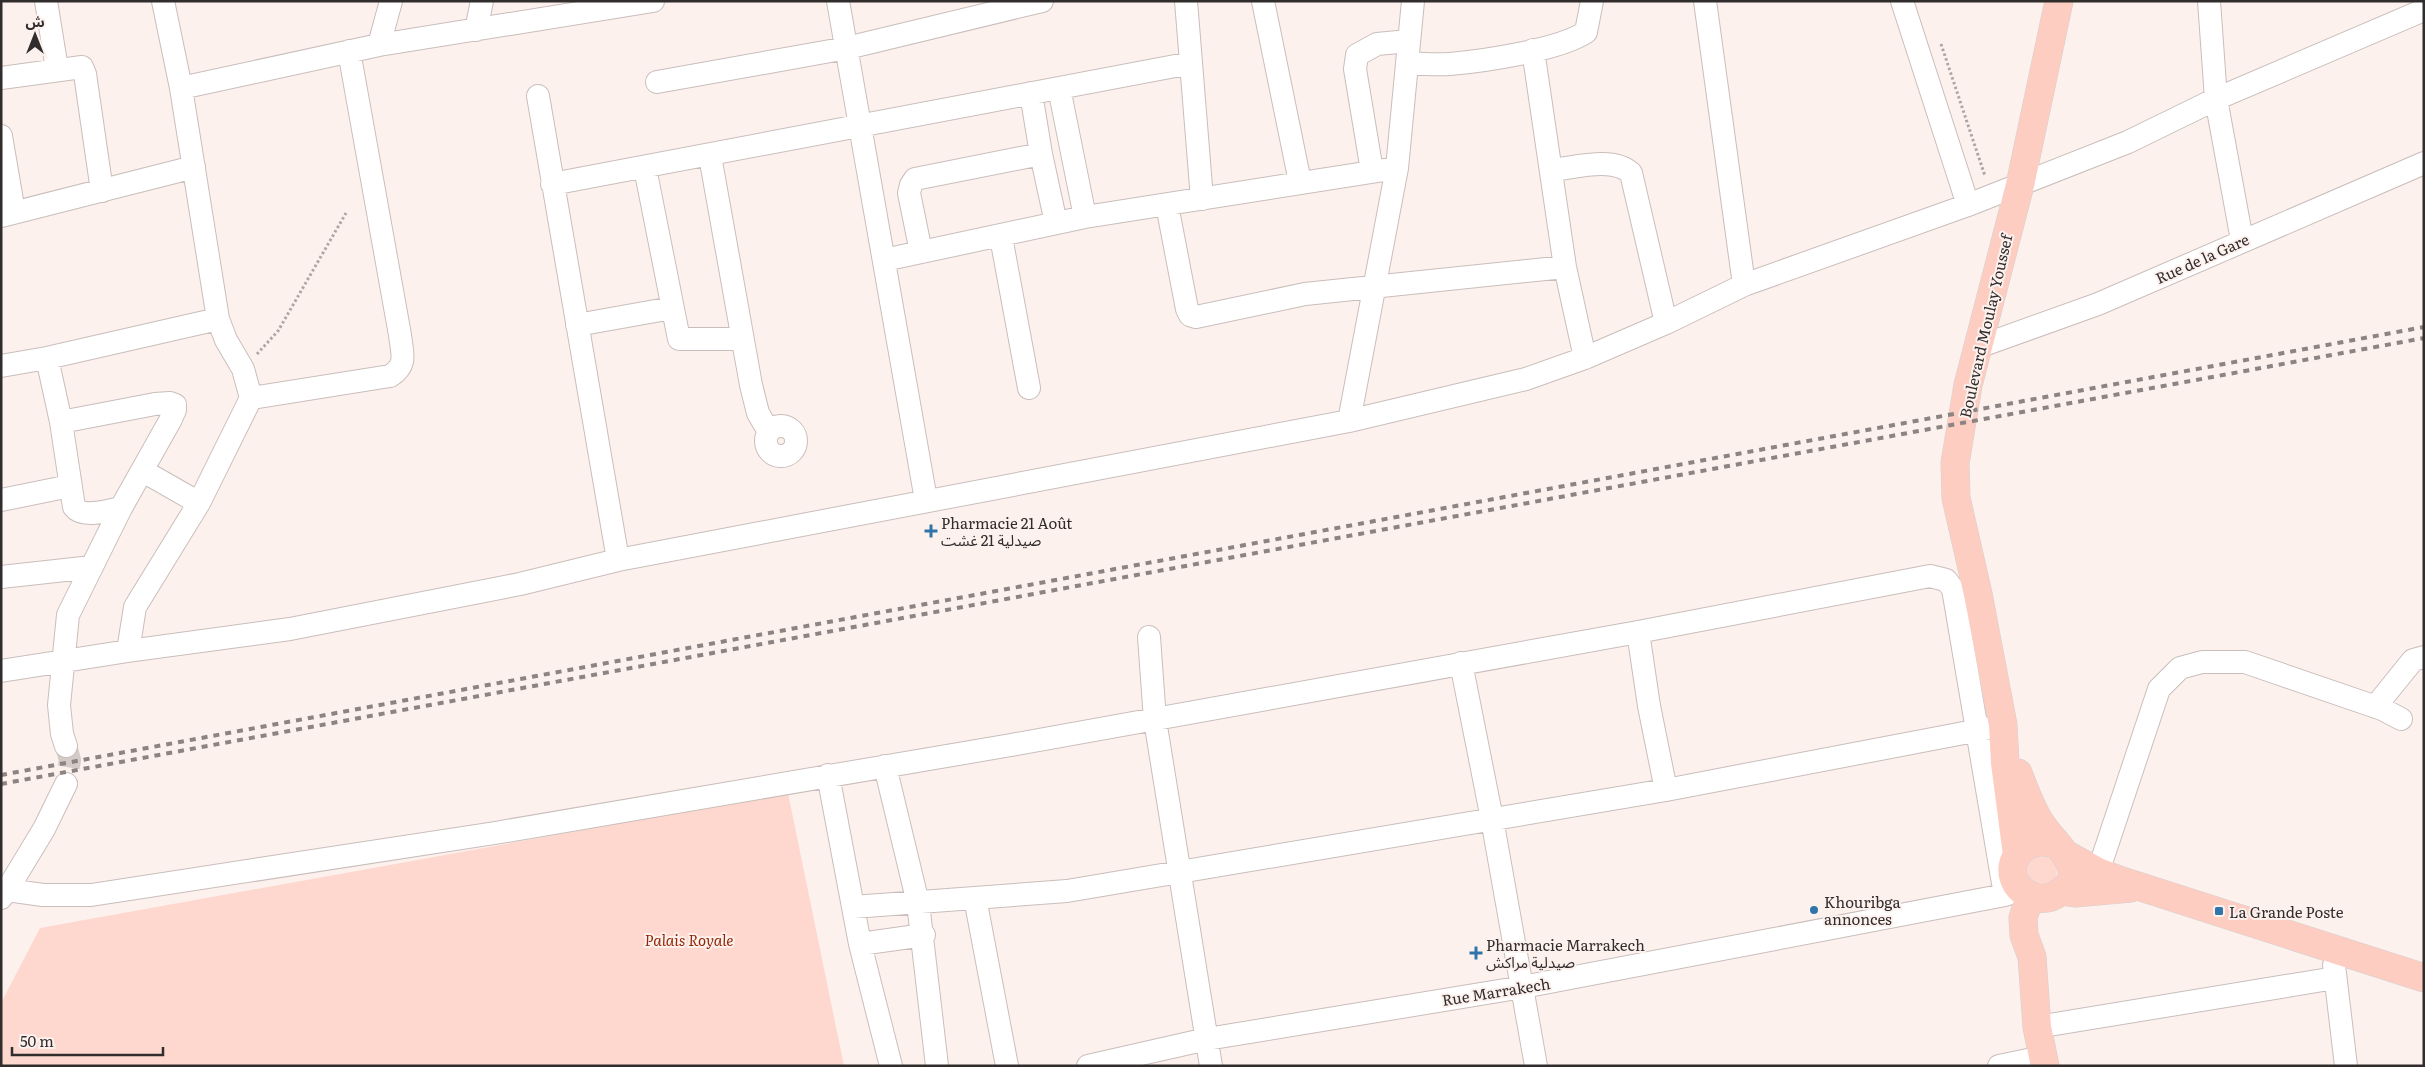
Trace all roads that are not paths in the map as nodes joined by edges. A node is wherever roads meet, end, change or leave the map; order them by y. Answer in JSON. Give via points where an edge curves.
{"nodes":[{"id":1,"x":46,"y":1,"type":"edge"},
{"id":2,"x":164,"y":1,"type":"edge"},
{"id":3,"x":391,"y":1,"type":"edge"},
{"id":4,"x":482,"y":1,"type":"edge"},
{"id":5,"x":838,"y":1,"type":"edge"},
{"id":6,"x":1042,"y":1,"type":"edge"},
{"id":7,"x":1186,"y":1,"type":"edge"},
{"id":8,"x":1263,"y":1,"type":"edge"},
{"id":9,"x":1413,"y":1,"type":"edge"},
{"id":10,"x":1592,"y":1,"type":"edge"},
{"id":11,"x":1705,"y":1,"type":"edge"},
{"id":12,"x":1902,"y":1,"type":"edge"},
{"id":13,"x":2059,"y":1,"type":"edge"},
{"id":14,"x":2209,"y":1,"type":"edge"},
{"id":15,"x":641,"y":2,"type":"edge"},
{"id":16,"x":552,"y":10,"type":"edge"},
{"id":17,"x":2424,"y":10,"type":"edge"},
{"id":18,"x":476,"y":30,"type":"junction"},
{"id":19,"x":1410,"y":41,"type":"junction"},
{"id":20,"x":379,"y":45,"type":"junction"},
{"id":21,"x":847,"y":48,"type":"junction"},
{"id":22,"x":1533,"y":50,"type":"junction"},
{"id":23,"x":349,"y":51,"type":"junction"},
{"id":24,"x":1191,"y":63,"type":"junction"},
{"id":25,"x":1407,"y":63,"type":"junction"},
{"id":26,"x":56,"y":69,"type":"junction"},
{"id":27,"x":1,"y":78,"type":"edge"},
{"id":28,"x":657,"y":82,"type":"dead end"},
{"id":29,"x":181,"y":88,"type":"junction"},
{"id":30,"x":1059,"y":88,"type":"junction"},
{"id":31,"x":1031,"y":93,"type":"junction"},
{"id":32,"x":538,"y":96,"type":"dead end"},
{"id":33,"x":2216,"y":99,"type":"junction"},
{"id":34,"x":860,"y":127,"type":"junction"},
{"id":35,"x":1,"y":136,"type":"edge"},
{"id":36,"x":1041,"y":154,"type":"junction"},
{"id":37,"x":710,"y":156,"type":"junction"},
{"id":38,"x":2424,"y":163,"type":"edge"},
{"id":39,"x":194,"y":167,"type":"junction"},
{"id":40,"x":645,"y":168,"type":"junction"},
{"id":41,"x":1397,"y":168,"type":"junction"},
{"id":42,"x":1551,"y":170,"type":"junction"},
{"id":43,"x":1372,"y":171,"type":"junction"},
{"id":44,"x":1300,"y":182,"type":"junction"},
{"id":45,"x":552,"y":184,"type":"junction"},
{"id":46,"x":2020,"y":186,"type":"junction"},
{"id":47,"x":102,"y":191,"type":"junction"},
{"id":48,"x":1202,"y":199,"type":"junction"},
{"id":49,"x":1167,"y":205,"type":"junction"},
{"id":50,"x":1968,"y":205,"type":"junction"},
{"id":51,"x":8,"y":214,"type":"edge"},
{"id":52,"x":1085,"y":217,"type":"junction"},
{"id":53,"x":1056,"y":223,"type":"junction"},
{"id":54,"x":1001,"y":237,"type":"junction"},
{"id":55,"x":2242,"y":240,"type":"junction"},
{"id":56,"x":921,"y":252,"type":"junction"},
{"id":57,"x":884,"y":260,"type":"junction"},
{"id":58,"x":1565,"y":266,"type":"junction"},
{"id":59,"x":1375,"y":285,"type":"junction"},
{"id":60,"x":1744,"y":285,"type":"junction"},
{"id":61,"x":672,"y":308,"type":"junction"},
{"id":62,"x":218,"y":319,"type":"junction"},
{"id":63,"x":1666,"y":323,"type":"junction"},
{"id":64,"x":577,"y":325,"type":"junction"},
{"id":65,"x":741,"y":339,"type":"junction"},
{"id":66,"x":1978,"y":347,"type":"junction"},
{"id":67,"x":47,"y":358,"type":"junction"},
{"id":68,"x":1585,"y":358,"type":"junction"},
{"id":69,"x":1,"y":366,"type":"edge"},
{"id":70,"x":1029,"y":388,"type":"dead end"},
{"id":71,"x":251,"y":398,"type":"junction"},
{"id":72,"x":1349,"y":420,"type":"junction"},
{"id":73,"x":61,"y":422,"type":"junction"},
{"id":74,"x":769,"y":432,"type":"dead end"},
{"id":75,"x":143,"y":471,"type":"junction"},
{"id":76,"x":70,"y":486,"type":"junction"},
{"id":77,"x":1,"y":500,"type":"edge"},
{"id":78,"x":926,"y":500,"type":"junction"},
{"id":79,"x":199,"y":503,"type":"junction"},
{"id":80,"x":122,"y":508,"type":"junction"},
{"id":81,"x":618,"y":560,"type":"junction"},
{"id":82,"x":92,"y":567,"type":"junction"},
{"id":83,"x":62,"y":569,"type":"junction"},
{"id":84,"x":1,"y":577,"type":"edge"},
{"id":85,"x":68,"y":615,"type":"junction"},
{"id":86,"x":1638,"y":632,"type":"junction"},
{"id":87,"x":1149,"y":638,"type":"dead end"},
{"id":88,"x":128,"y":651,"type":"junction"},
{"id":89,"x":2424,"y":657,"type":"edge"},
{"id":90,"x":65,"y":660,"type":"junction"},
{"id":91,"x":1460,"y":663,"type":"junction"},
{"id":92,"x":1,"y":671,"type":"edge"},
{"id":93,"x":2374,"y":707,"type":"junction"},
{"id":94,"x":2401,"y":719,"type":"dead end"},
{"id":95,"x":1155,"y":720,"type":"junction"},
{"id":96,"x":1976,"y":732,"type":"junction"},
{"id":97,"x":2003,"y":732,"type":"junction"},
{"id":98,"x":66,"y":746,"type":"tunnel mouth"},
{"id":99,"x":885,"y":766,"type":"junction"},
{"id":100,"x":828,"y":775,"type":"junction"},
{"id":101,"x":66,"y":784,"type":"tunnel mouth"},
{"id":102,"x":1666,"y":790,"type":"junction"},
{"id":103,"x":1492,"y":819,"type":"junction"},
{"id":104,"x":2062,"y":850,"type":"junction"},
{"id":105,"x":2017,"y":855,"type":"junction"},
{"id":106,"x":1181,"y":872,"type":"junction"},
{"id":107,"x":2098,"y":872,"type":"junction"},
{"id":108,"x":2143,"y":887,"type":"junction"},
{"id":109,"x":3,"y":889,"type":"edge"},
{"id":110,"x":2034,"y":894,"type":"junction"},
{"id":111,"x":975,"y":898,"type":"junction"},
{"id":112,"x":918,"y":903,"type":"junction"},
{"id":113,"x":853,"y":907,"type":"junction"},
{"id":114,"x":924,"y":935,"type":"junction"},
{"id":115,"x":860,"y":944,"type":"junction"},
{"id":116,"x":2331,"y":947,"type":"junction"},
{"id":117,"x":2335,"y":978,"type":"junction"},
{"id":118,"x":2424,"y":978,"type":"edge"},
{"id":119,"x":1523,"y":987,"type":"junction"},
{"id":120,"x":2037,"y":1027,"type":"junction"},
{"id":121,"x":1207,"y":1039,"type":"junction"},
{"id":122,"x":2044,"y":1061,"type":"edge"},
{"id":123,"x":891,"y":1066,"type":"edge"},
{"id":124,"x":937,"y":1066,"type":"edge"},
{"id":125,"x":1007,"y":1066,"type":"edge"},
{"id":126,"x":1088,"y":1066,"type":"edge"},
{"id":127,"x":1211,"y":1066,"type":"edge"},
{"id":128,"x":1536,"y":1066,"type":"edge"},
{"id":129,"x":1999,"y":1066,"type":"edge"},
{"id":130,"x":2346,"y":1066,"type":"edge"}],
"edges":[{"from":1,"to":26,"type":"street"},
{"from":2,"to":29,"type":"street"},
{"from":3,"to":20,"type":"street"},
{"from":4,"to":18,"type":"street"},
{"from":5,"to":21,"type":"street"},
{"from":6,"to":21,"type":"street"},
{"from":7,"to":24,"type":"street"},
{"from":8,"to":44,"type":"street"},
{"from":9,"to":19,"type":"street"},
{"from":10,"to":22,"type":"street","via":[[1586,32],[1577,38]]},
{"from":11,"to":60,"type":"street"},
{"from":12,"to":50,"type":"street"},
{"from":13,"to":46,"type":"main road","name":"Boulevard Moulay Youssef"},
{"from":14,"to":33,"type":"street"},
{"from":15,"to":16,"type":"street"},
{"from":16,"to":18,"type":"street"},
{"from":17,"to":33,"type":"street"},
{"from":18,"to":20,"type":"street"},
{"from":19,"to":25,"type":"street"},
{"from":19,"to":43,"type":"street","via":[[1376,44],[1357,55],[1355,69]]},
{"from":20,"to":23,"type":"street"},
{"from":21,"to":28,"type":"street"},
{"from":21,"to":34,"type":"street"},
{"from":22,"to":25,"type":"street","via":[[1449,64]]},
{"from":22,"to":42,"type":"street"},
{"from":23,"to":29,"type":"street"},
{"from":23,"to":71,"type":"street","via":[[400,335],[402,363],[400,370],[390,376]]},
{"from":24,"to":30,"type":"street"},
{"from":24,"to":48,"type":"street"},
{"from":25,"to":41,"type":"street"},
{"from":26,"to":27,"type":"street"},
{"from":26,"to":47,"type":"street","via":[[82,67],[86,74]]},
{"from":29,"to":39,"type":"street"},
{"from":30,"to":31,"type":"street"},
{"from":30,"to":52,"type":"street"},
{"from":31,"to":34,"type":"street"},
{"from":31,"to":36,"type":"street"},
{"from":32,"to":45,"type":"street"},
{"from":33,"to":46,"type":"street","via":[[2128,142]]},
{"from":33,"to":55,"type":"street"},
{"from":34,"to":37,"type":"street"},
{"from":34,"to":57,"type":"street"},
{"from":35,"to":51,"type":"street"},
{"from":36,"to":53,"type":"street"},
{"from":36,"to":56,"type":"street","via":[[916,179],[910,193]]},
{"from":37,"to":40,"type":"street"},
{"from":37,"to":65,"type":"street"},
{"from":38,"to":55,"type":"street","name":"Rue de la Gare"},
{"from":39,"to":47,"type":"street"},
{"from":39,"to":62,"type":"street"},
{"from":40,"to":45,"type":"street"},
{"from":40,"to":61,"type":"street"},
{"from":41,"to":43,"type":"street"},
{"from":41,"to":59,"type":"street"},
{"from":42,"to":58,"type":"street"},
{"from":42,"to":63,"type":"street","via":[[1607,164],[1620,165],[1631,173]]},
{"from":43,"to":44,"type":"street"},
{"from":44,"to":48,"type":"street"},
{"from":45,"to":64,"type":"street"},
{"from":46,"to":50,"type":"street"},
{"from":46,"to":66,"type":"main road","name":"Boulevard Moulay Youssef"},
{"from":47,"to":51,"type":"street"},
{"from":48,"to":49,"type":"street"},
{"from":49,"to":52,"type":"street"},
{"from":49,"to":59,"type":"street","via":[[1190,315],[1196,317],[1305,294]]},
{"from":50,"to":60,"type":"street"},
{"from":52,"to":53,"type":"street"},
{"from":53,"to":54,"type":"street"},
{"from":54,"to":56,"type":"street"},
{"from":54,"to":70,"type":"street"},
{"from":55,"to":66,"type":"street","name":"Rue de la Gare","via":[[2098,304]]},
{"from":56,"to":57,"type":"street"},
{"from":57,"to":78,"type":"street"},
{"from":58,"to":59,"type":"street"},
{"from":58,"to":68,"type":"street"},
{"from":59,"to":72,"type":"street"},
{"from":60,"to":63,"type":"street"},
{"from":61,"to":64,"type":"street"},
{"from":61,"to":65,"type":"street","via":[[679,339]]},
{"from":62,"to":67,"type":"street"},
{"from":62,"to":71,"type":"street","via":[[243,369]]},
{"from":63,"to":68,"type":"street"},
{"from":64,"to":81,"type":"street"},
{"from":65,"to":74,"type":"street","via":[[758,414]]},
{"from":66,"to":97,"type":"main road","name":"Boulevard Moulay Youssef","via":[[1955,463],[1956,498],[1978,594]]},
{"from":67,"to":69,"type":"street"},
{"from":67,"to":73,"type":"street"},
{"from":68,"to":72,"type":"street","via":[[1526,379]]},
{"from":71,"to":79,"type":"street"},
{"from":72,"to":78,"type":"street"},
{"from":73,"to":75,"type":"street","via":[[155,404],[174,405],[171,419]]},
{"from":73,"to":76,"type":"street"},
{"from":75,"to":79,"type":"street"},
{"from":75,"to":80,"type":"street"},
{"from":76,"to":77,"type":"street"},
{"from":76,"to":80,"type":"street","via":[[77,511],[95,513]]},
{"from":78,"to":81,"type":"street"},
{"from":79,"to":88,"type":"street","via":[[135,607]]},
{"from":80,"to":82,"type":"street"},
{"from":81,"to":88,"type":"street","via":[[520,584],[290,629]]},
{"from":82,"to":83,"type":"street"},
{"from":82,"to":85,"type":"street"},
{"from":83,"to":84,"type":"street"},
{"from":83,"to":85,"type":"street"},
{"from":85,"to":90,"type":"street"},
{"from":86,"to":91,"type":"street"},
{"from":86,"to":96,"type":"street","via":[[1937,576],[1946,580],[1953,589]]},
{"from":86,"to":102,"type":"street"},
{"from":87,"to":95,"type":"street"},
{"from":88,"to":90,"type":"street"},
{"from":89,"to":93,"type":"street","via":[[2413,660]]},
{"from":90,"to":92,"type":"street"},
{"from":90,"to":98,"type":"street","via":[[59,705]]},
{"from":91,"to":95,"type":"street"},
{"from":91,"to":103,"type":"street"},
{"from":93,"to":94,"type":"street"},
{"from":93,"to":107,"type":"street","via":[[2245,662],[2202,662],[2180,668],[2159,689]]},
{"from":95,"to":99,"type":"street"},
{"from":95,"to":106,"type":"street"},
{"from":96,"to":97,"type":"street"},
{"from":96,"to":102,"type":"street"},
{"from":96,"to":110,"type":"street"},
{"from":97,"to":104,"type":"main road","via":[[2030,805]]},
{"from":97,"to":105,"type":"main road"},
{"from":99,"to":100,"type":"street"},
{"from":99,"to":112,"type":"street"},
{"from":100,"to":109,"type":"street","via":[[495,833],[91,895],[43,895]]},
{"from":100,"to":113,"type":"street"},
{"from":101,"to":109,"type":"street","via":[[44,830]]},
{"from":102,"to":103,"type":"street"},
{"from":103,"to":106,"type":"street"},
{"from":103,"to":119,"type":"street"},
{"from":104,"to":105,"type":"main road","via":[[2049,841],[2031,843]]},
{"from":104,"to":107,"type":"main road"},
{"from":104,"to":110,"type":"main road","via":[[2072,870],[2070,878]]},
{"from":105,"to":110,"type":"main road","via":[[2013,869],[2016,883]]},
{"from":106,"to":111,"type":"street","via":[[1067,891]]},
{"from":106,"to":121,"type":"street"},
{"from":107,"to":108,"type":"main road"},
{"from":108,"to":110,"type":"main road"},
{"from":108,"to":116,"type":"main road"},
{"from":110,"to":119,"type":"street","name":"Rue Marrakech"},
{"from":110,"to":120,"type":"main road","via":[[2023,918],[2024,935],[2032,957]]},
{"from":111,"to":112,"type":"street"},
{"from":111,"to":125,"type":"street"},
{"from":112,"to":113,"type":"street"},
{"from":112,"to":114,"type":"street"},
{"from":113,"to":115,"type":"street"},
{"from":114,"to":115,"type":"street"},
{"from":114,"to":124,"type":"street"},
{"from":115,"to":123,"type":"street"},
{"from":116,"to":117,"type":"street"},
{"from":116,"to":118,"type":"main road"},
{"from":117,"to":120,"type":"street"},
{"from":117,"to":130,"type":"street"},
{"from":119,"to":121,"type":"street","name":"Rue Marrakech"},
{"from":119,"to":128,"type":"street"},
{"from":120,"to":122,"type":"main road"},
{"from":121,"to":126,"type":"street","name":"Rue Marrakech"},
{"from":121,"to":127,"type":"street"},
{"from":122,"to":129,"type":"street"}]}
